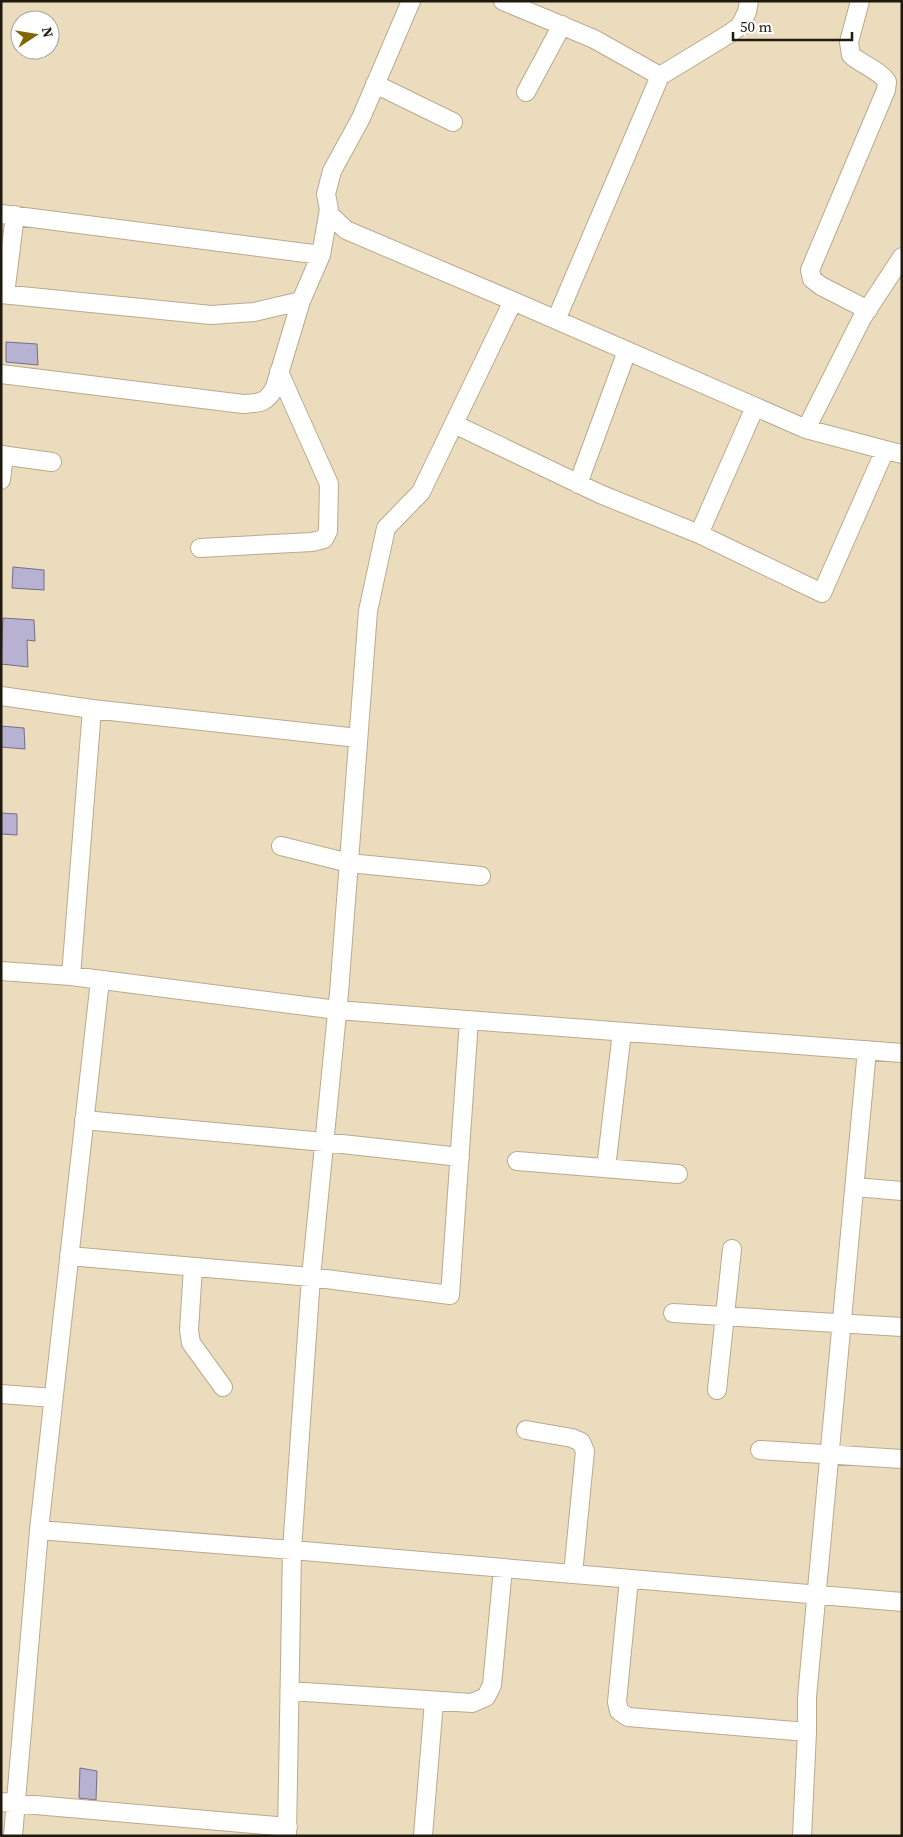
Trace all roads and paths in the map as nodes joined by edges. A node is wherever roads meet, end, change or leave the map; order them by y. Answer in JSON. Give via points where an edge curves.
{"nodes":[{"id":1,"x":411,"y":1,"type":"edge"},
{"id":2,"x":503,"y":1,"type":"edge"},
{"id":3,"x":749,"y":1,"type":"edge"},
{"id":4,"x":860,"y":1,"type":"edge"},
{"id":5,"x":562,"y":25,"type":"junction"},
{"id":6,"x":660,"y":76,"type":"junction"},
{"id":7,"x":375,"y":84,"type":"junction"},
{"id":8,"x":526,"y":92,"type":"dead end"},
{"id":9,"x":453,"y":122,"type":"dead end"},
{"id":10,"x":329,"y":209,"type":"junction"},
{"id":11,"x":8,"y":215,"type":"edge"},
{"id":12,"x":321,"y":254,"type":"junction"},
{"id":13,"x":902,"y":257,"type":"edge"},
{"id":14,"x":3,"y":294,"type":"edge"},
{"id":15,"x":300,"y":301,"type":"junction"},
{"id":16,"x":513,"y":301,"type":"junction"},
{"id":17,"x":868,"y":310,"type":"junction"},
{"id":18,"x":556,"y":320,"type":"junction"},
{"id":19,"x":628,"y":351,"type":"junction"},
{"id":20,"x":279,"y":372,"type":"junction"},
{"id":21,"x":1,"y":374,"type":"edge"},
{"id":22,"x":753,"y":406,"type":"junction"},
{"id":23,"x":454,"y":424,"type":"junction"},
{"id":24,"x":806,"y":429,"type":"junction"},
{"id":25,"x":893,"y":452,"type":"edge"},
{"id":26,"x":3,"y":455,"type":"edge"},
{"id":27,"x":52,"y":462,"type":"dead end"},
{"id":28,"x":1,"y":480,"type":"edge"},
{"id":29,"x":578,"y":484,"type":"junction"},
{"id":30,"x":699,"y":534,"type":"junction"},
{"id":31,"x":200,"y":548,"type":"dead end"},
{"id":32,"x":1,"y":696,"type":"edge"},
{"id":33,"x":92,"y":709,"type":"junction"},
{"id":34,"x":358,"y":738,"type":"junction"},
{"id":35,"x":281,"y":846,"type":"dead end"},
{"id":36,"x":349,"y":863,"type":"junction"},
{"id":37,"x":481,"y":876,"type":"dead end"},
{"id":38,"x":1,"y":970,"type":"edge"},
{"id":39,"x":71,"y":976,"type":"junction"},
{"id":40,"x":100,"y":980,"type":"junction"},
{"id":41,"x":337,"y":1010,"type":"junction"},
{"id":42,"x":469,"y":1020,"type":"junction"},
{"id":43,"x":622,"y":1032,"type":"junction"},
{"id":44,"x":868,"y":1050,"type":"junction"},
{"id":45,"x":902,"y":1053,"type":"edge"},
{"id":46,"x":84,"y":1120,"type":"junction"},
{"id":47,"x":324,"y":1142,"type":"junction"},
{"id":48,"x":460,"y":1157,"type":"junction"},
{"id":49,"x":517,"y":1162,"type":"dead end"},
{"id":50,"x":606,"y":1168,"type":"junction"},
{"id":51,"x":678,"y":1174,"type":"dead end"},
{"id":52,"x":855,"y":1187,"type":"junction"},
{"id":53,"x":902,"y":1191,"type":"edge"},
{"id":54,"x":732,"y":1249,"type":"dead end"},
{"id":55,"x":69,"y":1256,"type":"junction"},
{"id":56,"x":193,"y":1267,"type":"junction"},
{"id":57,"x":311,"y":1277,"type":"junction"},
{"id":58,"x":673,"y":1313,"type":"dead end"},
{"id":59,"x":725,"y":1316,"type":"junction"},
{"id":60,"x":842,"y":1322,"type":"junction"},
{"id":61,"x":902,"y":1326,"type":"edge"},
{"id":62,"x":223,"y":1387,"type":"dead end"},
{"id":63,"x":717,"y":1390,"type":"dead end"},
{"id":64,"x":1,"y":1394,"type":"edge"},
{"id":65,"x":54,"y":1398,"type":"junction"},
{"id":66,"x":526,"y":1430,"type":"dead end"},
{"id":67,"x":760,"y":1450,"type":"dead end"},
{"id":68,"x":830,"y":1454,"type":"junction"},
{"id":69,"x":902,"y":1459,"type":"edge"},
{"id":70,"x":39,"y":1530,"type":"junction"},
{"id":71,"x":292,"y":1550,"type":"junction"},
{"id":72,"x":503,"y":1568,"type":"junction"},
{"id":73,"x":573,"y":1574,"type":"junction"},
{"id":74,"x":629,"y":1579,"type":"junction"},
{"id":75,"x":816,"y":1595,"type":"junction"},
{"id":76,"x":902,"y":1602,"type":"edge"},
{"id":77,"x":290,"y":1691,"type":"junction"},
{"id":78,"x":434,"y":1701,"type":"junction"},
{"id":79,"x":807,"y":1732,"type":"junction"},
{"id":80,"x":8,"y":1803,"type":"edge"},
{"id":81,"x":287,"y":1831,"type":"edge"},
{"id":82,"x":13,"y":1836,"type":"edge"},
{"id":83,"x":423,"y":1836,"type":"edge"},
{"id":84,"x":802,"y":1836,"type":"edge"}],
"edges":[{"from":1,"to":7,"type":"street"},
{"from":2,"to":5,"type":"street"},
{"from":3,"to":6,"type":"street","via":[[740,26]]},
{"from":4,"to":17,"type":"street","via":[[849,42],[850,55],[888,82],[810,270],[812,279],[821,286]]},
{"from":5,"to":6,"type":"street"},
{"from":5,"to":8,"type":"street"},
{"from":6,"to":18,"type":"street"},
{"from":7,"to":9,"type":"street"},
{"from":7,"to":10,"type":"street","via":[[361,118],[332,171],[326,194]]},
{"from":10,"to":12,"type":"street"},
{"from":10,"to":16,"type":"street","via":[[330,215],[346,230]]},
{"from":11,"to":12,"type":"street"},
{"from":11,"to":14,"type":"street"},
{"from":12,"to":15,"type":"street"},
{"from":13,"to":17,"type":"street"},
{"from":14,"to":15,"type":"street","via":[[211,315],[254,312]]},
{"from":15,"to":20,"type":"street"},
{"from":16,"to":18,"type":"street"},
{"from":16,"to":23,"type":"street"},
{"from":17,"to":24,"type":"street"},
{"from":18,"to":19,"type":"street"},
{"from":19,"to":22,"type":"street"},
{"from":19,"to":29,"type":"street"},
{"from":20,"to":21,"type":"street","via":[[270,397],[259,404]]},
{"from":20,"to":31,"type":"street","via":[[329,484],[328,531],[324,540]]},
{"from":22,"to":24,"type":"street"},
{"from":22,"to":30,"type":"street","via":[[752,416]]},
{"from":23,"to":29,"type":"street"},
{"from":23,"to":34,"type":"street","via":[[421,492],[386,528],[368,611]]},
{"from":24,"to":25,"type":"street"},
{"from":25,"to":30,"type":"street","via":[[822,593]]},
{"from":26,"to":27,"type":"street"},
{"from":26,"to":28,"type":"street"},
{"from":29,"to":30,"type":"street"},
{"from":32,"to":33,"type":"street"},
{"from":33,"to":34,"type":"street"},
{"from":33,"to":39,"type":"street"},
{"from":34,"to":36,"type":"street"},
{"from":35,"to":36,"type":"street"},
{"from":36,"to":37,"type":"street"},
{"from":36,"to":41,"type":"street"},
{"from":38,"to":39,"type":"street"},
{"from":39,"to":40,"type":"street"},
{"from":40,"to":41,"type":"street"},
{"from":40,"to":46,"type":"street"},
{"from":41,"to":42,"type":"street"},
{"from":41,"to":47,"type":"street"},
{"from":42,"to":43,"type":"street"},
{"from":42,"to":48,"type":"street"},
{"from":43,"to":44,"type":"street"},
{"from":43,"to":50,"type":"street"},
{"from":44,"to":45,"type":"street"},
{"from":44,"to":52,"type":"street"},
{"from":46,"to":47,"type":"street"},
{"from":46,"to":55,"type":"street"},
{"from":47,"to":48,"type":"street"},
{"from":47,"to":57,"type":"street"},
{"from":48,"to":57,"type":"street","via":[[450,1295]]},
{"from":49,"to":50,"type":"street"},
{"from":50,"to":51,"type":"street"},
{"from":52,"to":53,"type":"street"},
{"from":52,"to":60,"type":"street"},
{"from":54,"to":59,"type":"street"},
{"from":55,"to":56,"type":"street"},
{"from":55,"to":65,"type":"street"},
{"from":56,"to":57,"type":"street"},
{"from":56,"to":62,"type":"street","via":[[191,1343]]},
{"from":57,"to":71,"type":"street"},
{"from":58,"to":59,"type":"street"},
{"from":59,"to":60,"type":"street"},
{"from":59,"to":63,"type":"street"},
{"from":60,"to":61,"type":"street"},
{"from":60,"to":68,"type":"street"},
{"from":64,"to":65,"type":"street"},
{"from":65,"to":70,"type":"street"},
{"from":66,"to":73,"type":"street","via":[[572,1438],[581,1442],[585,1451]]},
{"from":67,"to":68,"type":"street"},
{"from":68,"to":69,"type":"street"},
{"from":68,"to":75,"type":"street"},
{"from":70,"to":71,"type":"street"},
{"from":70,"to":80,"type":"street"},
{"from":71,"to":72,"type":"street"},
{"from":71,"to":77,"type":"street"},
{"from":72,"to":73,"type":"street"},
{"from":72,"to":78,"type":"street","via":[[492,1685],[486,1697],[472,1703]]},
{"from":73,"to":74,"type":"street"},
{"from":74,"to":75,"type":"street"},
{"from":74,"to":79,"type":"street","via":[[617,1702],[619,1711],[628,1717]]},
{"from":75,"to":76,"type":"street"},
{"from":75,"to":79,"type":"street"},
{"from":77,"to":78,"type":"street"},
{"from":77,"to":81,"type":"street"},
{"from":78,"to":83,"type":"street"},
{"from":79,"to":84,"type":"street"},
{"from":80,"to":81,"type":"street"},
{"from":80,"to":82,"type":"street"}]}
